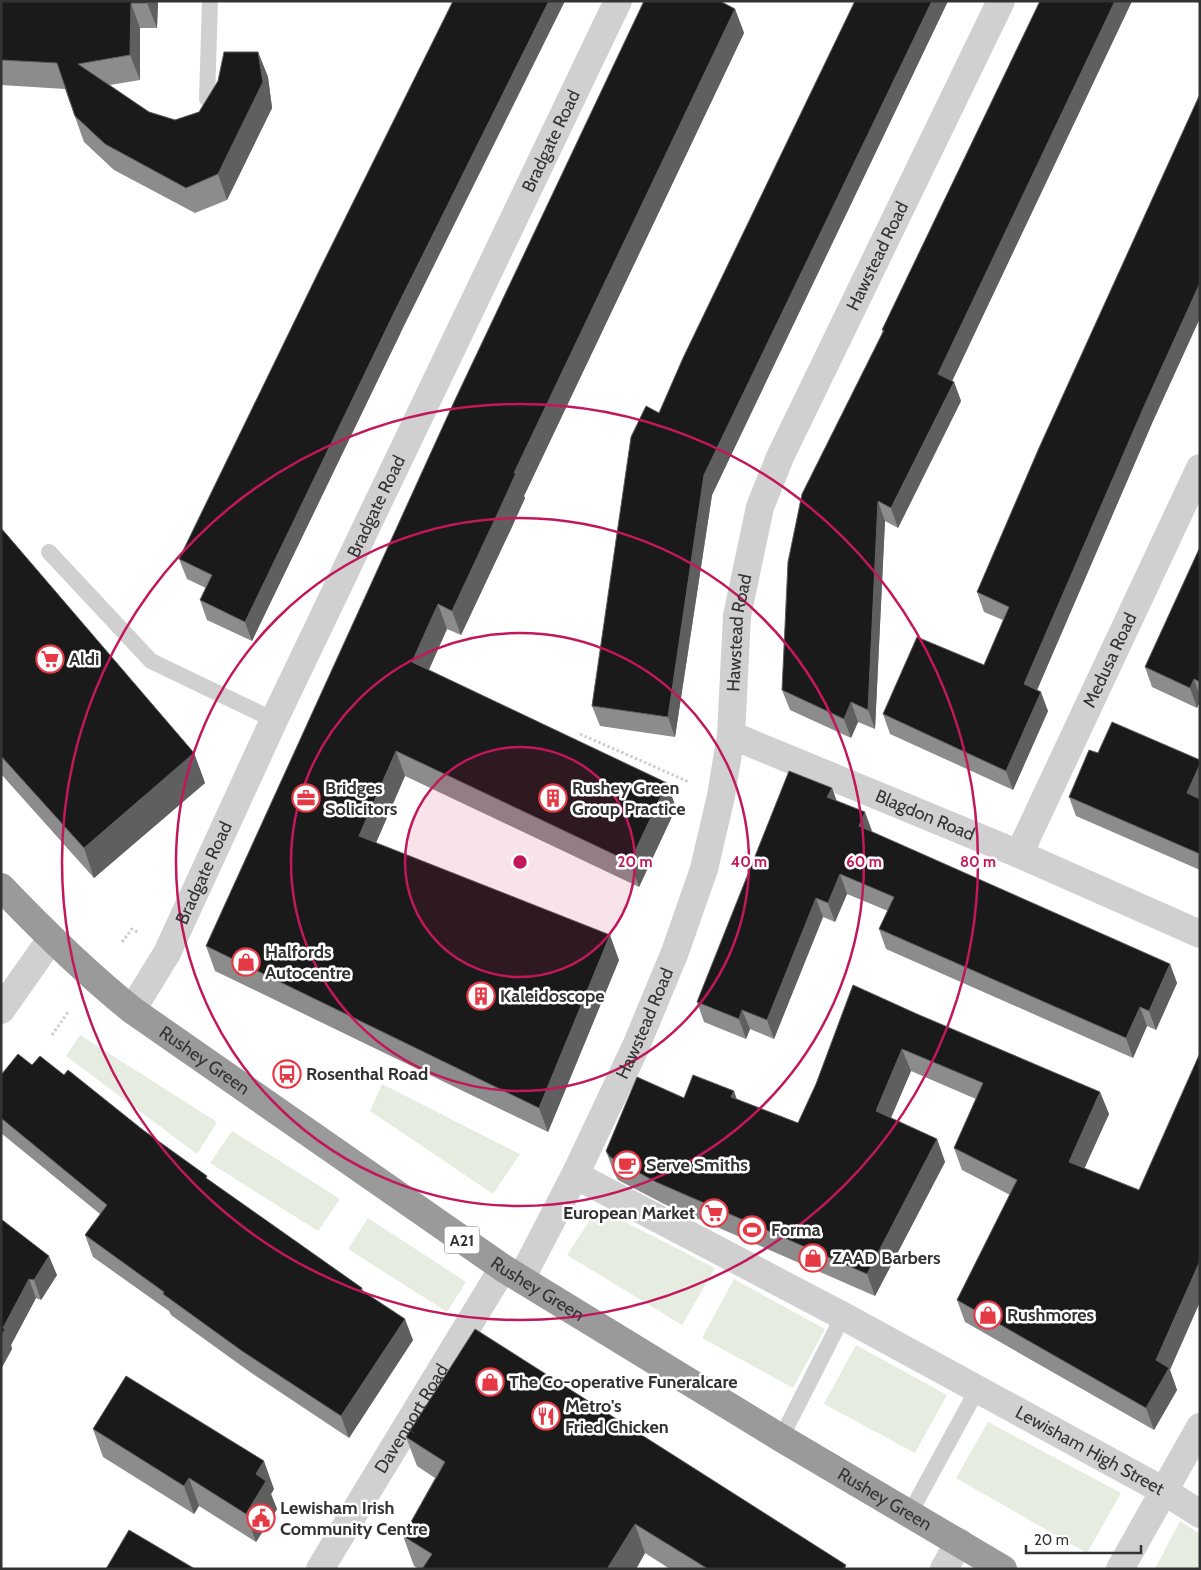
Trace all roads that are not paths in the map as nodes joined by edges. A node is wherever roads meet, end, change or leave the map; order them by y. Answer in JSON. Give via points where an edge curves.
{"nodes":[{"id":1,"x":210,"y":1,"type":"edge"},
{"id":2,"x":618,"y":1,"type":"edge"},
{"id":3,"x":1001,"y":1,"type":"edge"},
{"id":4,"x":207,"y":99,"type":"edge"},
{"id":5,"x":1200,"y":468,"type":"edge"},
{"id":6,"x":49,"y":552,"type":"dead end"},
{"id":7,"x":274,"y":720,"type":"junction"},
{"id":8,"x":731,"y":735,"type":"junction"},
{"id":9,"x":1019,"y":854,"type":"junction"},
{"id":10,"x":1,"y":887,"type":"edge"},
{"id":11,"x":1200,"y":934,"type":"edge"},
{"id":12,"x":51,"y":939,"type":"junction"},
{"id":13,"x":1,"y":1010,"type":"edge"},
{"id":14,"x":132,"y":1010,"type":"junction"},
{"id":15,"x":575,"y":1175,"type":"junction"},
{"id":16,"x":512,"y":1274,"type":"junction"},
{"id":17,"x":843,"y":1316,"type":"junction"},
{"id":18,"x":977,"y":1390,"type":"junction"},
{"id":19,"x":1200,"y":1427,"type":"edge"},
{"id":20,"x":781,"y":1438,"type":"junction"},
{"id":21,"x":1164,"y":1491,"type":"junction"},
{"id":22,"x":910,"y":1513,"type":"junction"},
{"id":23,"x":1200,"y":1514,"type":"edge"},
{"id":24,"x":959,"y":1542,"type":"junction"},
{"id":25,"x":1121,"y":1566,"type":"edge"},
{"id":26,"x":320,"y":1569,"type":"edge"},
{"id":27,"x":944,"y":1569,"type":"edge"},
{"id":28,"x":1003,"y":1569,"type":"edge"}],
"edges":[{"from":1,"to":4,"type":"lane"},
{"from":2,"to":7,"type":"street","name":"Bradgate Road"},
{"from":3,"to":8,"type":"street","name":"Hawstead Road","via":[[780,457],[760,506],[737,616]]},
{"from":5,"to":9,"type":"street","name":"Medusa Road"},
{"from":6,"to":7,"type":"lane","via":[[152,661]]},
{"from":7,"to":14,"type":"street","name":"Bradgate Road","via":[[167,953]]},
{"from":8,"to":9,"type":"street","name":"Blagdon Road"},
{"from":8,"to":15,"type":"street","name":"Hawstead Road","via":[[704,869],[675,952],[636,1046]]},
{"from":9,"to":11,"type":"street","name":"Blagdon Road"},
{"from":10,"to":12,"type":"highway","name":"Rushey Green","number":"A21"},
{"from":12,"to":13,"type":"street"},
{"from":12,"to":14,"type":"highway","name":"Rushey Green","number":"A21"},
{"from":14,"to":16,"type":"highway","name":"Rushey Green","number":"A21"},
{"from":15,"to":16,"type":"street","name":"Hawstead Road"},
{"from":15,"to":17,"type":"street"},
{"from":16,"to":20,"type":"highway","name":"Rushey Green","number":"A21"},
{"from":16,"to":26,"type":"street","name":"Davenport Road"},
{"from":17,"to":18,"type":"street"},
{"from":17,"to":20,"type":"lane"},
{"from":18,"to":21,"type":"street","name":"Lewisham High Street"},
{"from":18,"to":22,"type":"lane"},
{"from":19,"to":21,"type":"street"},
{"from":20,"to":22,"type":"highway","name":"Rushey Green","number":"A21"},
{"from":21,"to":23,"type":"street","name":"Lewisham High Street"},
{"from":21,"to":25,"type":"street"},
{"from":22,"to":24,"type":"highway","name":"Rushey Green","number":"A21"},
{"from":24,"to":27,"type":"street"},
{"from":24,"to":28,"type":"highway","number":"A21"}]}
